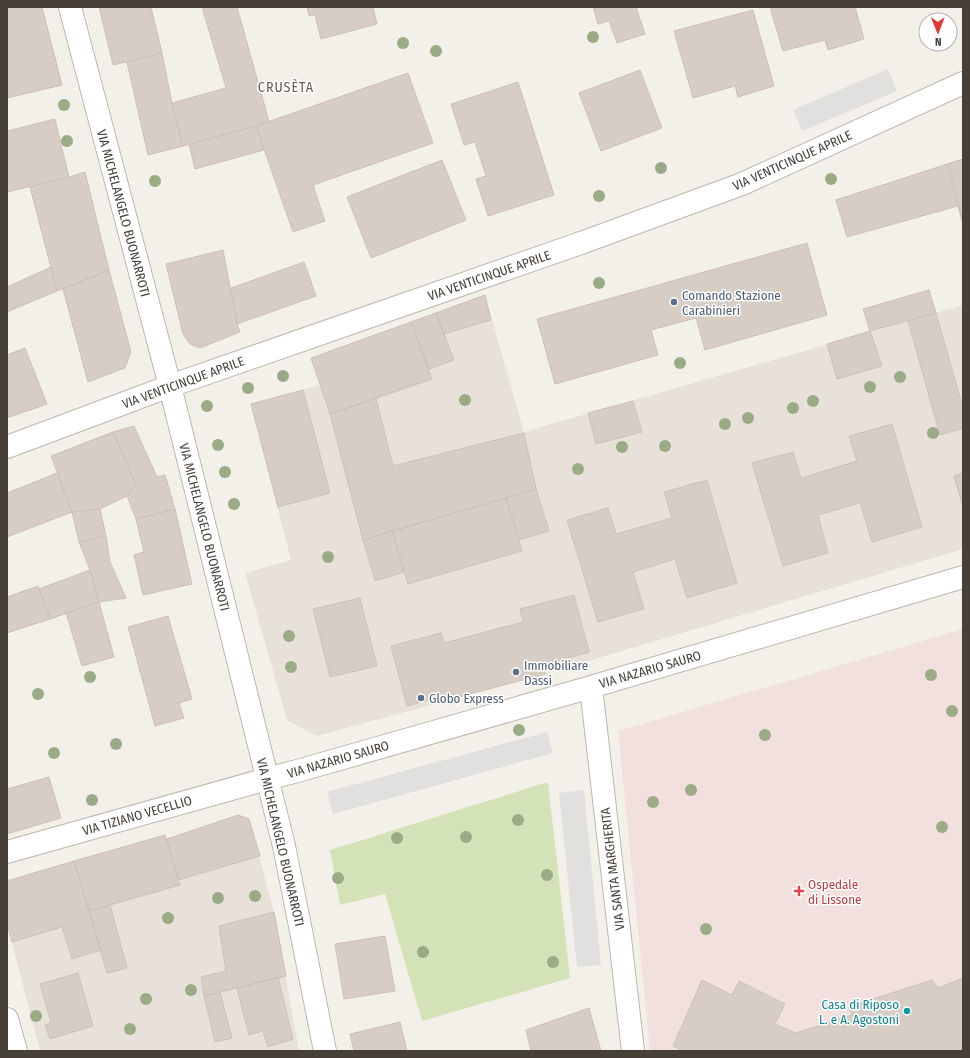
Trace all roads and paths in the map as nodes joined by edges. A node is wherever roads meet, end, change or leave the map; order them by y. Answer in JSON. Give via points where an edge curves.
{"nodes":[{"id":1,"x":70,"y":7,"type":"edge"},
{"id":2,"x":963,"y":83,"type":"edge"},
{"id":3,"x":170,"y":386,"type":"junction"},
{"id":4,"x":7,"y":447,"type":"edge"},
{"id":5,"x":963,"y":577,"type":"edge"},
{"id":6,"x":591,"y":687,"type":"junction"},
{"id":7,"x":267,"y":778,"type":"junction"},
{"id":8,"x":7,"y":852,"type":"edge"},
{"id":9,"x":7,"y":1019,"type":"edge"},
{"id":10,"x":16,"y":1051,"type":"edge"},
{"id":11,"x":324,"y":1051,"type":"edge"},
{"id":12,"x":633,"y":1051,"type":"edge"}],
"edges":[{"from":1,"to":3,"type":"street","name":"VIA MICHELANGELO BUONARROTI"},
{"from":2,"to":3,"type":"street","name":"VIA VENTICINQUE APRILE","via":[[742,184],[581,243]]},
{"from":3,"to":4,"type":"street","name":"VIA VENTICINQUE APRILE"},
{"from":3,"to":7,"type":"street","name":"VIA MICHELANGELO BUONARROTI"},
{"from":5,"to":6,"type":"street","name":"VIA NAZARIO SAURO"},
{"from":6,"to":7,"type":"street","name":"VIA NAZARIO SAURO"},
{"from":6,"to":12,"type":"street","name":"VIA SANTA MARGHERITA"},
{"from":7,"to":8,"type":"street","name":"VIA TIZIANO VECELLIO"},
{"from":7,"to":11,"type":"street","name":"VIA MICHELANGELO BUONARROTI","via":[[284,846]]},
{"from":9,"to":10,"type":"street"}]}
